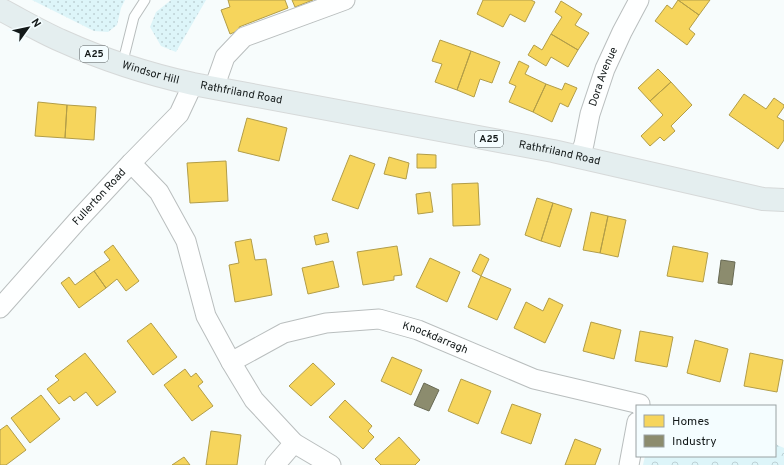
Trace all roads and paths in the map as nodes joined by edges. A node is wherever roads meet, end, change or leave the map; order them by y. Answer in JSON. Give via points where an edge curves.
{"nodes":[{"id":1,"x":145,"y":0,"type":"edge"},
{"id":2,"x":345,"y":0,"type":"edge"},
{"id":3,"x":639,"y":0,"type":"edge"},
{"id":4,"x":0,"y":9,"type":"edge"},
{"id":5,"x":122,"y":65,"type":"junction"},
{"id":6,"x":192,"y":84,"type":"junction"},
{"id":7,"x":214,"y":88,"type":"junction"},
{"id":8,"x":579,"y":158,"type":"junction"},
{"id":9,"x":131,"y":163,"type":"junction"},
{"id":10,"x":784,"y":200,"type":"edge"},
{"id":11,"x":0,"y":308,"type":"edge"},
{"id":12,"x":231,"y":362,"type":"junction"},
{"id":13,"x":636,"y":407,"type":"edge"},
{"id":14,"x":636,"y":439,"type":"edge"},
{"id":15,"x":294,"y":443,"type":"junction"},
{"id":16,"x":275,"y":465,"type":"edge"},
{"id":17,"x":331,"y":465,"type":"edge"},
{"id":18,"x":629,"y":465,"type":"edge"}],
"edges":[{"from":1,"to":5,"type":"lane","via":[[134,17]]},
{"from":2,"to":7,"type":"street","via":[[244,37],[225,57]]},
{"from":3,"to":8,"type":"street","name":"Dora Avenue","via":[[605,68]]},
{"from":4,"to":5,"type":"main road","name":"Windsor Hill","number":"A25","via":[[62,41]]},
{"from":5,"to":6,"type":"main road","name":"Windsor Hill","number":"A25"},
{"from":6,"to":7,"type":"main road","name":"Rathfriland Road","number":"A25"},
{"from":6,"to":9,"type":"street","name":"Fullerton Road","via":[[179,114]]},
{"from":7,"to":8,"type":"main road","name":"Rathfriland Road","number":"A25"},
{"from":8,"to":10,"type":"main road","name":"Rathfriland Road","number":"A25","via":[[764,198]]},
{"from":9,"to":11,"type":"street","name":"Fullerton Road"},
{"from":9,"to":12,"type":"street","via":[[159,192],[186,241],[206,316]]},
{"from":12,"to":13,"type":"street","name":"Knockdarragh","via":[[284,334],[326,323],[378,319],[418,330],[534,379]]},
{"from":12,"to":15,"type":"street","via":[[254,400]]},
{"from":14,"to":18,"type":"street","name":"Knockdarragh"},
{"from":15,"to":16,"type":"street"},
{"from":15,"to":17,"type":"street"}]}
